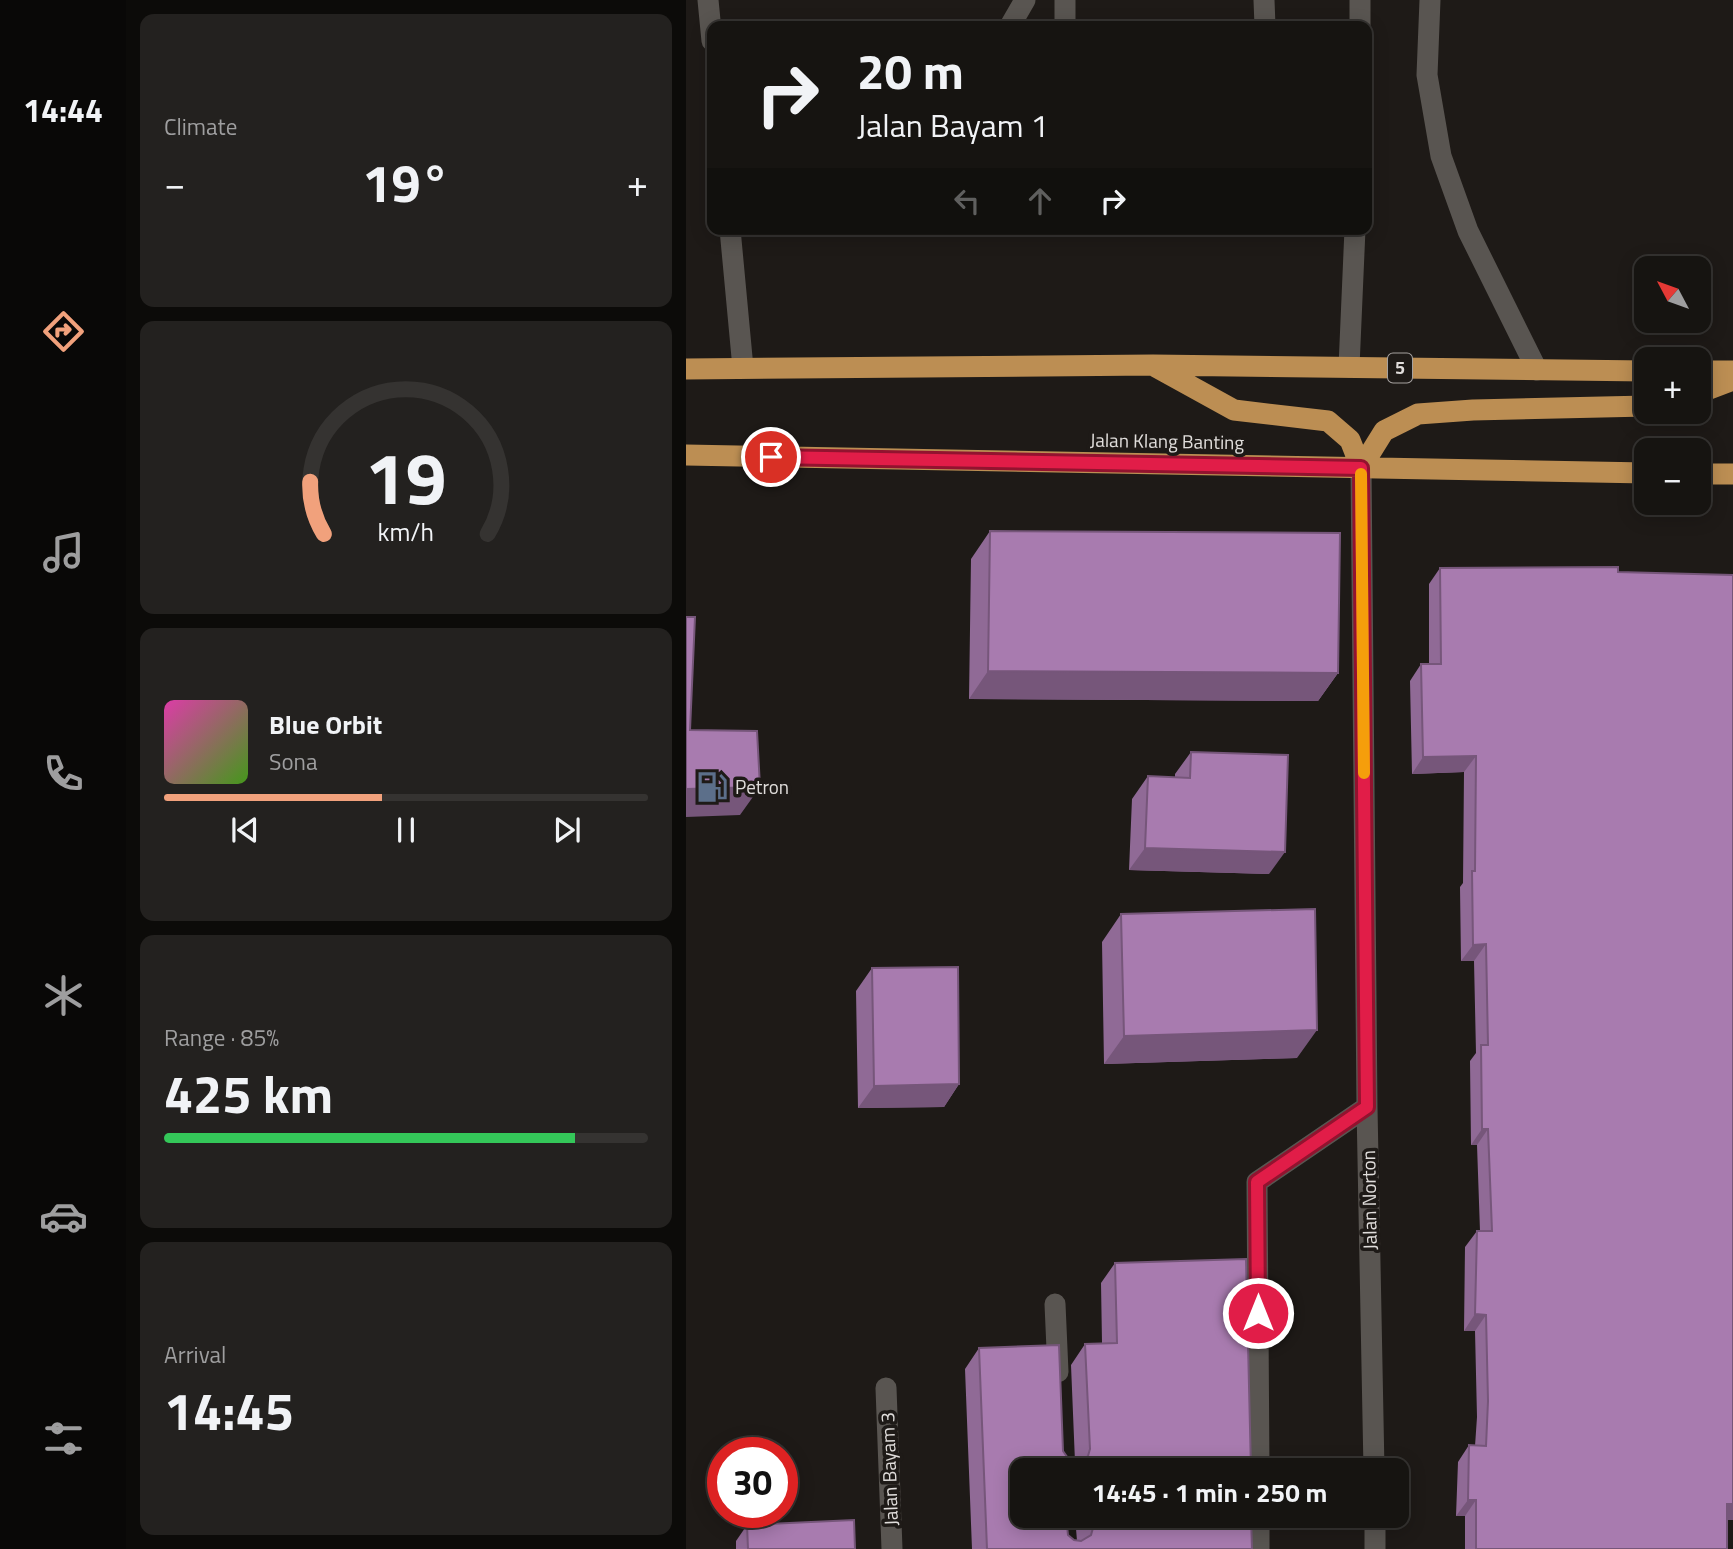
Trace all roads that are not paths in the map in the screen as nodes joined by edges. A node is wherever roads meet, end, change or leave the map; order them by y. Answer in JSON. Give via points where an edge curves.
{"nodes":[{"id":1,"x":708,"y":0,"type":"edge"},
{"id":2,"x":1025,"y":0,"type":"edge"},
{"id":3,"x":1065,"y":0,"type":"edge"},
{"id":4,"x":1264,"y":0,"type":"edge"},
{"id":5,"x":1360,"y":0,"type":"edge"},
{"id":6,"x":1430,"y":0,"type":"edge"},
{"id":7,"x":710,"y":21,"type":"edge"},
{"id":8,"x":1013,"y":21,"type":"edge"},
{"id":9,"x":1065,"y":21,"type":"edge"},
{"id":10,"x":1265,"y":21,"type":"edge"},
{"id":11,"x":1360,"y":21,"type":"edge"},
{"id":12,"x":731,"y":235,"type":"edge"},
{"id":13,"x":1355,"y":235,"type":"edge"},
{"id":14,"x":1153,"y":365,"type":"junction"},
{"id":15,"x":1349,"y":367,"type":"junction"},
{"id":16,"x":743,"y":368,"type":"junction"},
{"id":17,"x":686,"y":369,"type":"edge"},
{"id":18,"x":1537,"y":370,"type":"junction"},
{"id":19,"x":1634,"y":371,"type":"edge"},
{"id":20,"x":1711,"y":371,"type":"edge"},
{"id":21,"x":1733,"y":372,"type":"edge"},
{"id":22,"x":1733,"y":380,"type":"edge"},
{"id":23,"x":1711,"y":388,"type":"edge"},
{"id":24,"x":1634,"y":406,"type":"edge"},
{"id":25,"x":686,"y":455,"type":"edge"},
{"id":26,"x":1361,"y":468,"type":"junction"},
{"id":27,"x":1634,"y":473,"type":"edge"},
{"id":28,"x":1711,"y":474,"type":"edge"},
{"id":29,"x":1733,"y":474,"type":"edge"},
{"id":30,"x":1367,"y":1107,"type":"junction"},
{"id":31,"x":1055,"y":1304,"type":"dead end"},
{"id":32,"x":1058,"y":1387,"type":"edge"},
{"id":33,"x":886,"y":1388,"type":"dead end"},
{"id":34,"x":1259,"y":1458,"type":"edge"},
{"id":35,"x":1374,"y":1458,"type":"edge"},
{"id":36,"x":1259,"y":1528,"type":"edge"},
{"id":37,"x":1374,"y":1528,"type":"edge"},
{"id":38,"x":892,"y":1549,"type":"edge"},
{"id":39,"x":1259,"y":1549,"type":"edge"},
{"id":40,"x":1375,"y":1549,"type":"edge"}],
"edges":[{"from":1,"to":7,"type":"street"},
{"from":2,"to":8,"type":"street"},
{"from":3,"to":9,"type":"street"},
{"from":4,"to":10,"type":"street"},
{"from":5,"to":11,"type":"street"},
{"from":6,"to":18,"type":"street","via":[[1427,75],[1441,156],[1468,231]]},
{"from":12,"to":16,"type":"street"},
{"from":13,"to":15,"type":"street"},
{"from":14,"to":15,"type":"highway","number":"5"},
{"from":14,"to":16,"type":"highway","number":"5"},
{"from":14,"to":26,"type":"highway","via":[[1234,411],[1328,421],[1350,440]]},
{"from":15,"to":18,"type":"highway","number":"5"},
{"from":16,"to":17,"type":"highway","number":"5"},
{"from":18,"to":19,"type":"highway","number":"5"},
{"from":20,"to":21,"type":"highway"},
{"from":22,"to":23,"type":"highway"},
{"from":24,"to":26,"type":"highway","via":[[1418,414],[1384,431]]},
{"from":25,"to":26,"type":"highway","name":"Jalan Klang Banting"},
{"from":26,"to":27,"type":"highway","name":"Jalan Klang Banting"},
{"from":26,"to":30,"type":"street","name":"Jalan Norton"},
{"from":28,"to":29,"type":"highway"},
{"from":30,"to":34,"type":"street","via":[[1257,1182]]},
{"from":30,"to":35,"type":"street","name":"Jalan Norton"},
{"from":31,"to":32,"type":"street"},
{"from":33,"to":38,"type":"street","name":"Jalan Bayam 3"},
{"from":36,"to":39,"type":"street"},
{"from":37,"to":40,"type":"street"}]}
